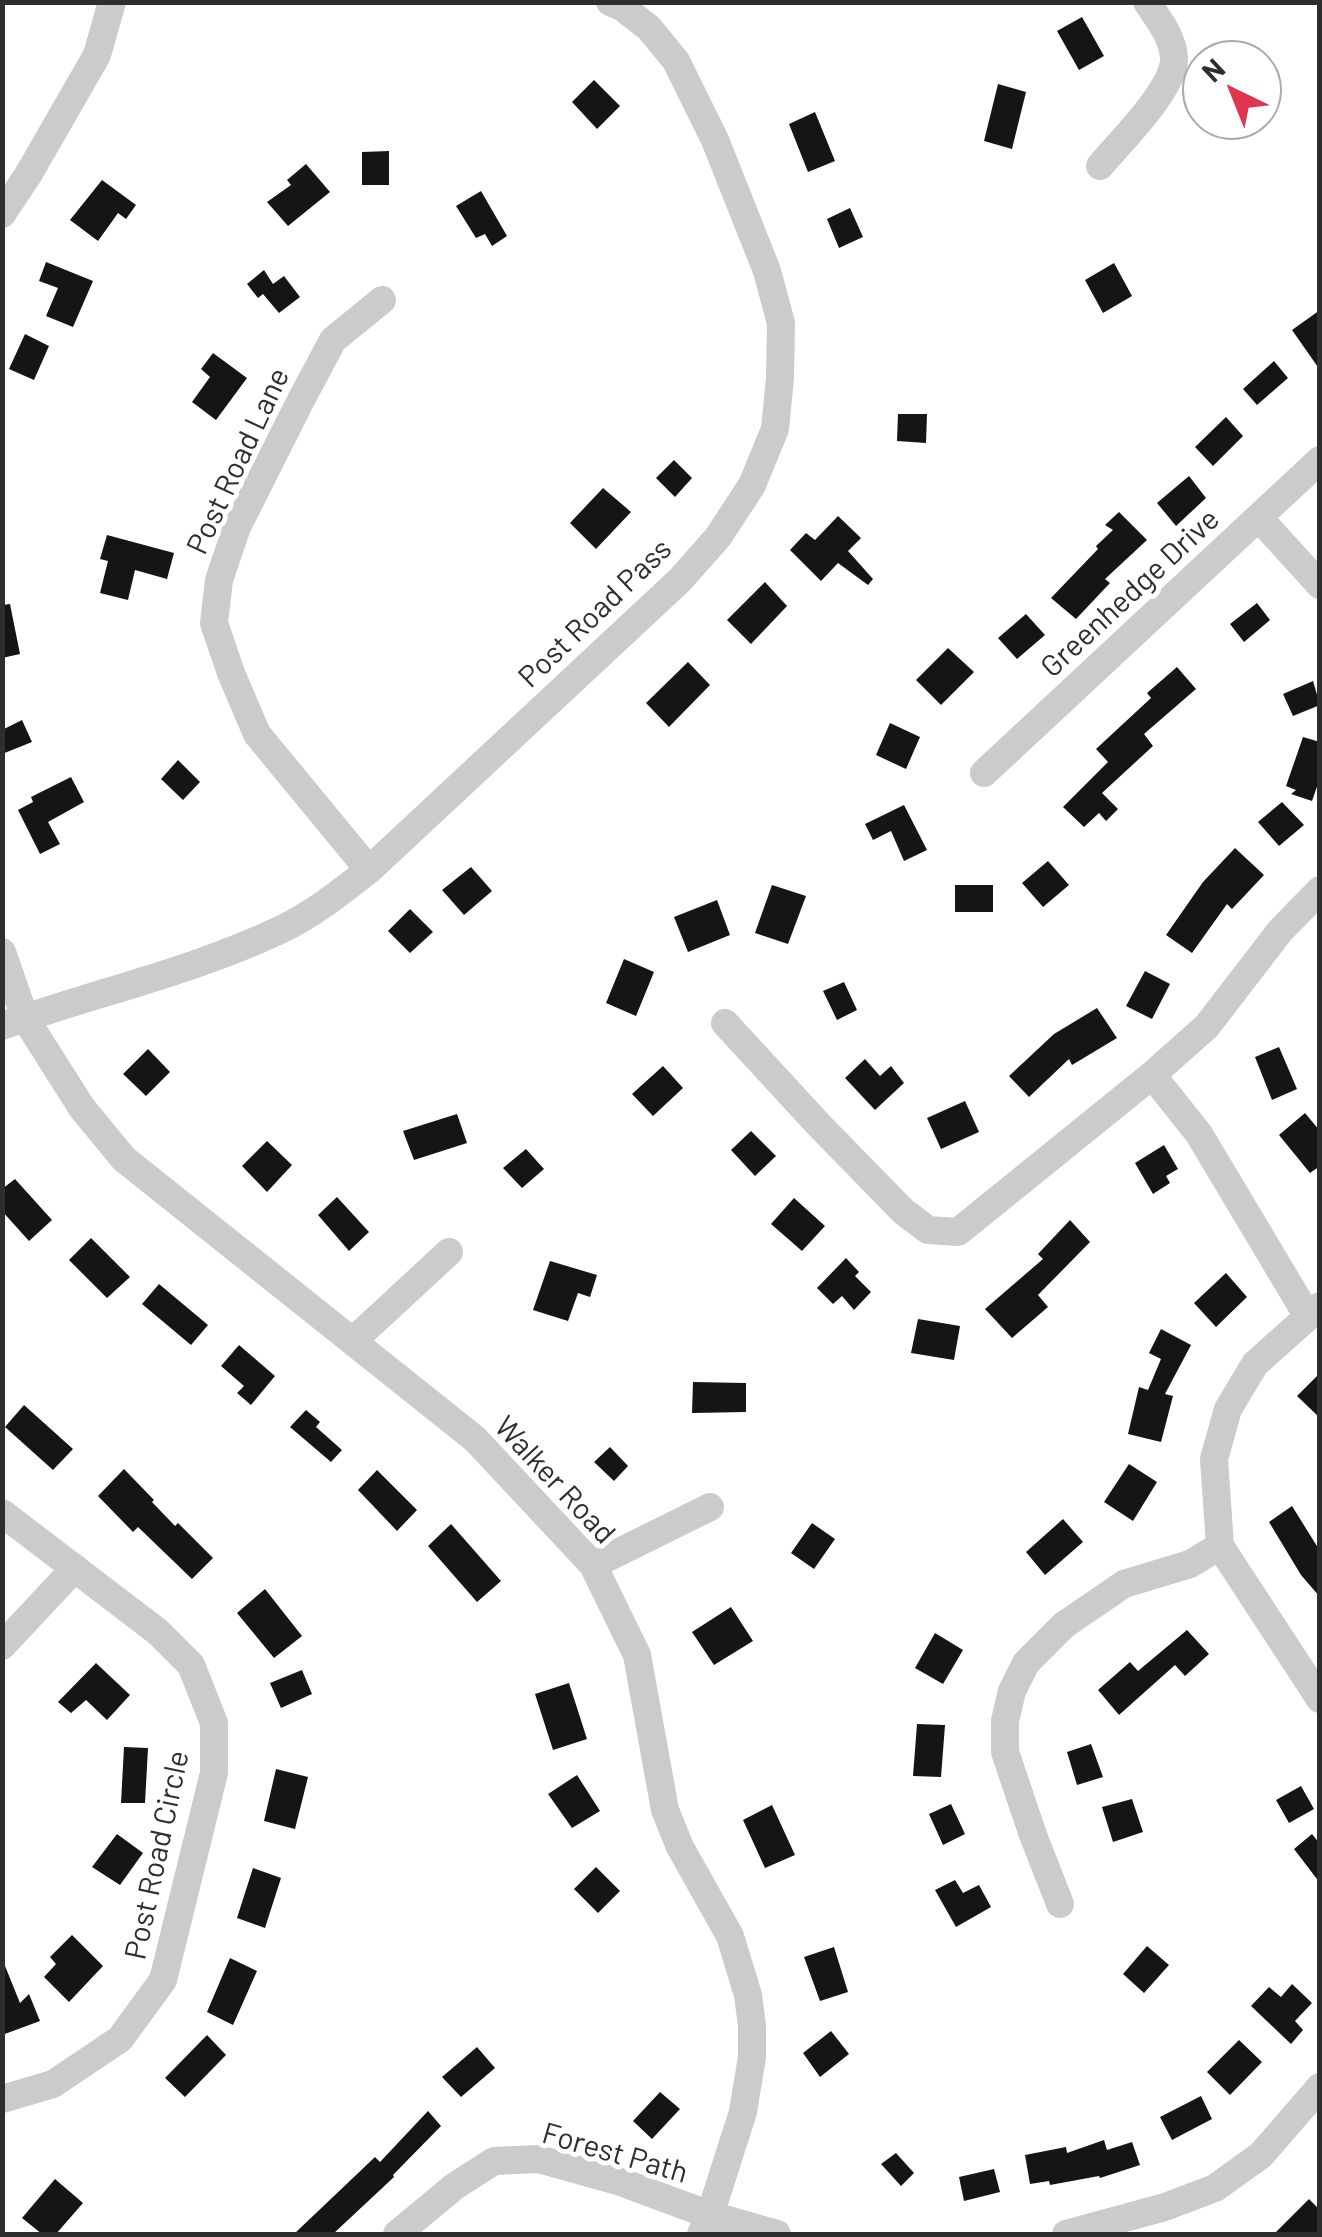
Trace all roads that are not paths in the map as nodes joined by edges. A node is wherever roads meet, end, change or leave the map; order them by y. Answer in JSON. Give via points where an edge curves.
{"nodes":[{"id":1,"x":112,"y":2,"type":"edge"},
{"id":2,"x":610,"y":2,"type":"edge"},
{"id":3,"x":1146,"y":2,"type":"edge"},
{"id":4,"x":1100,"y":166,"type":"dead end"},
{"id":5,"x":2,"y":214,"type":"edge"},
{"id":6,"x":382,"y":300,"type":"dead end"},
{"id":7,"x":1320,"y":460,"type":"edge"},
{"id":8,"x":1260,"y":518,"type":"junction"},
{"id":9,"x":1320,"y":585,"type":"edge"},
{"id":10,"x":984,"y":773,"type":"dead end"},
{"id":11,"x":369,"y":870,"type":"junction"},
{"id":12,"x":1320,"y":890,"type":"edge"},
{"id":13,"x":2,"y":952,"type":"edge"},
{"id":14,"x":14,"y":1022,"type":"edge"},
{"id":15,"x":725,"y":1023,"type":"dead end"},
{"id":16,"x":1152,"y":1075,"type":"junction"},
{"id":17,"x":449,"y":1252,"type":"dead end"},
{"id":18,"x":1314,"y":1310,"type":"edge"},
{"id":19,"x":354,"y":1340,"type":"junction"},
{"id":20,"x":710,"y":1507,"type":"dead end"},
{"id":21,"x":2,"y":1513,"type":"edge"},
{"id":22,"x":1220,"y":1546,"type":"junction"},
{"id":23,"x":593,"y":1566,"type":"junction"},
{"id":24,"x":75,"y":1568,"type":"junction"},
{"id":25,"x":2,"y":1646,"type":"edge"},
{"id":26,"x":1318,"y":1693,"type":"edge"},
{"id":27,"x":1060,"y":1904,"type":"dead end"},
{"id":28,"x":1320,"y":2088,"type":"edge"},
{"id":29,"x":2,"y":2100,"type":"edge"},
{"id":30,"x":706,"y":2225,"type":"edge"},
{"id":31,"x":397,"y":2234,"type":"edge"},
{"id":32,"x":776,"y":2234,"type":"edge"},
{"id":33,"x":1066,"y":2234,"type":"edge"}],
"edges":[{"from":1,"to":5,"type":"street","via":[[97,55]]},
{"from":2,"to":11,"type":"street","name":"Post Road Pass","via":[[649,28],[676,61],[767,271],[780,323],[775,430],[752,485],[680,580]]},
{"from":3,"to":4,"type":"street","via":[[1169,36],[1174,60],[1168,85]]},
{"from":6,"to":11,"type":"street","name":"Post Road Lane","via":[[334,340],[301,400],[237,527],[219,580],[214,623],[257,734]]},
{"from":7,"to":8,"type":"street","name":"Greenhedge Drive"},
{"from":8,"to":9,"type":"street"},
{"from":8,"to":10,"type":"street","name":"Greenhedge Drive"},
{"from":11,"to":14,"type":"street","name":"Post Road Pass","via":[[283,928],[228,952]]},
{"from":12,"to":16,"type":"street","via":[[1208,1026]]},
{"from":13,"to":14,"type":"street","name":"Walker Road"},
{"from":14,"to":19,"type":"street","name":"Walker Road","via":[[124,1159]]},
{"from":15,"to":16,"type":"street","via":[[928,1230],[958,1232]]},
{"from":16,"to":18,"type":"street","via":[[1199,1134]]},
{"from":17,"to":19,"type":"street"},
{"from":18,"to":22,"type":"street","via":[[1256,1364],[1228,1409],[1214,1459]]},
{"from":19,"to":23,"type":"street","name":"Walker Road","via":[[475,1439]]},
{"from":20,"to":23,"type":"street"},
{"from":21,"to":24,"type":"street","name":"Post Road Circle"},
{"from":22,"to":26,"type":"street"},
{"from":22,"to":27,"type":"street","via":[[1190,1564],[1124,1584],[1064,1625],[1026,1663],[1012,1691],[1005,1752]]},
{"from":23,"to":30,"type":"street","name":"Walker Road","via":[[637,1656],[664,1810],[730,1936],[748,1996],[752,2057],[743,2112]]},
{"from":24,"to":25,"type":"street"},
{"from":24,"to":29,"type":"street","name":"Post Road Circle","via":[[191,1665],[214,1722],[214,1773],[163,1980],[120,2038],[53,2084]]},
{"from":28,"to":33,"type":"street","via":[[1261,2156],[1215,2188]]},
{"from":30,"to":31,"type":"street","name":"Forest Path","via":[[621,2182],[539,2159],[494,2162]]},
{"from":30,"to":32,"type":"street","name":"Forest Path"}]}
